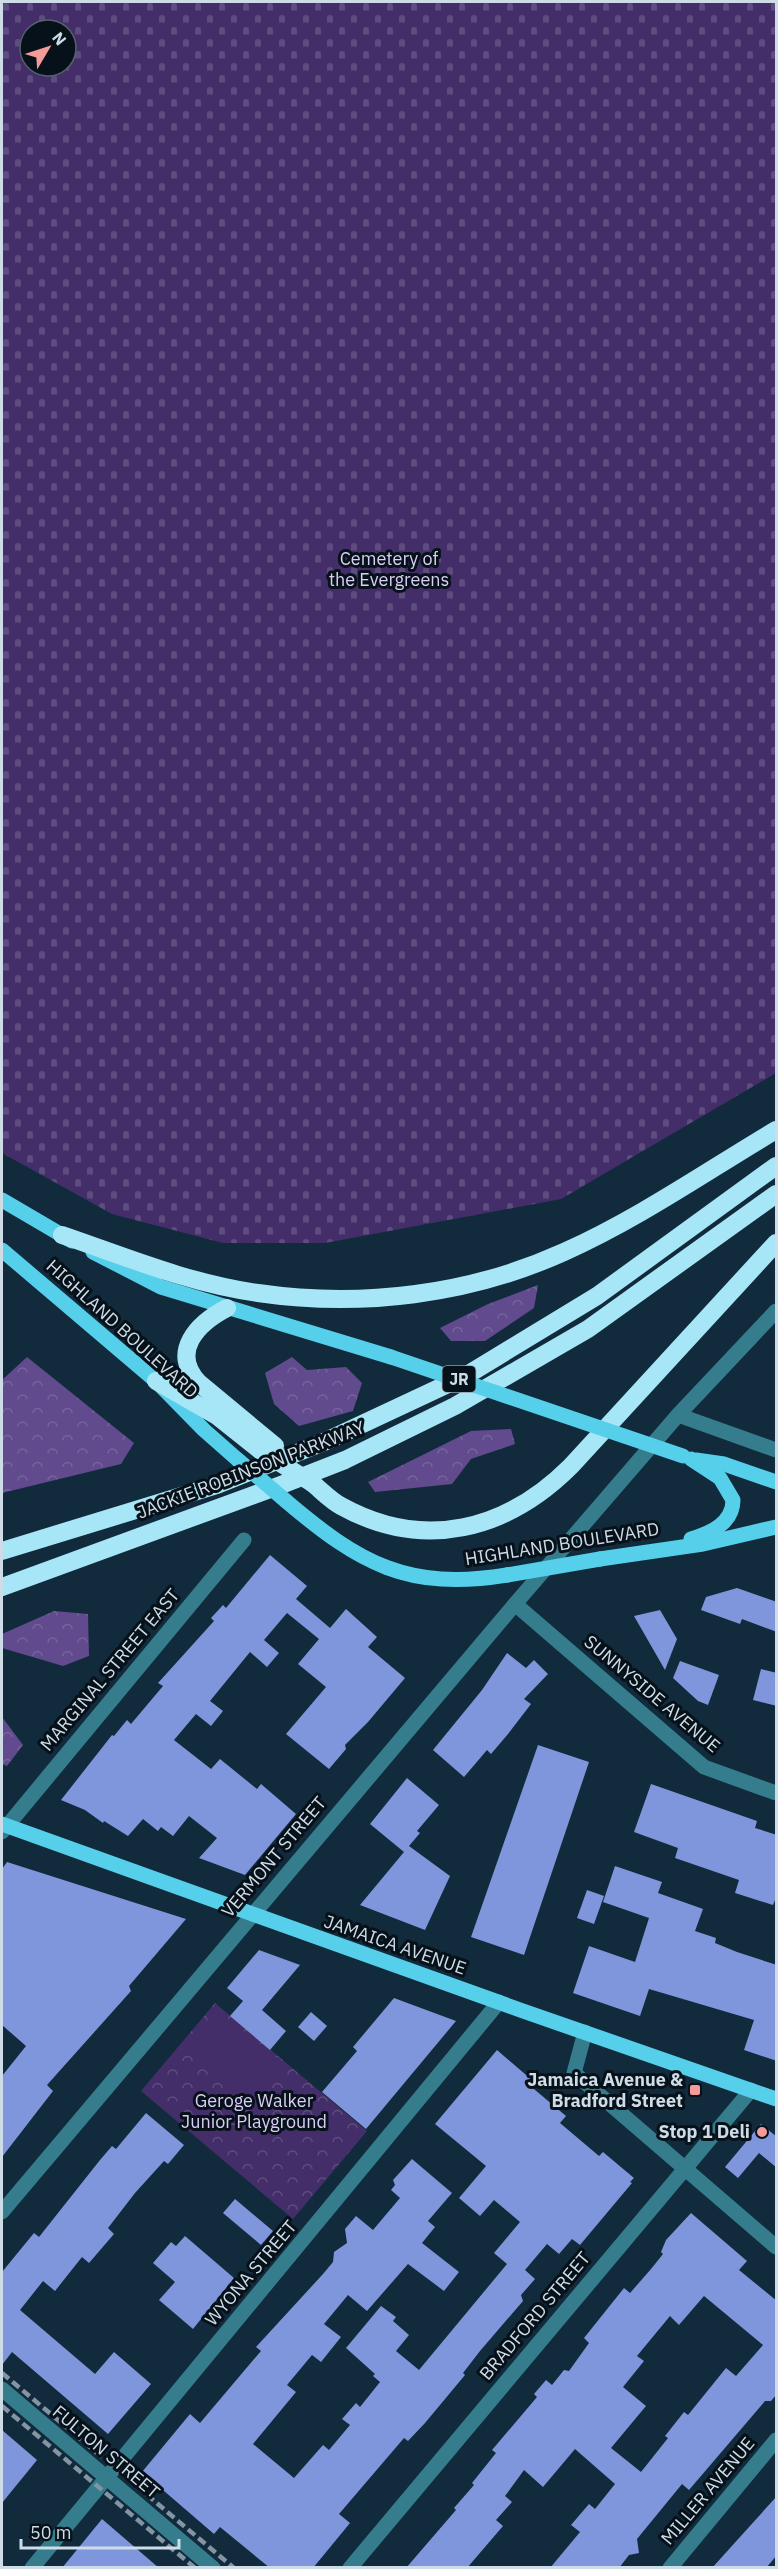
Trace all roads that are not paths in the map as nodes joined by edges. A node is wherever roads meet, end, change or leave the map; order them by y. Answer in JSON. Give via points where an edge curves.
{"nodes":[{"id":1,"x":777,"y":1130,"type":"edge"},
{"id":2,"x":777,"y":1166,"type":"edge"},
{"id":3,"x":777,"y":1194,"type":"edge"},
{"id":4,"x":2,"y":1200,"type":"edge"},
{"id":5,"x":63,"y":1235,"type":"junction"},
{"id":6,"x":777,"y":1243,"type":"edge"},
{"id":7,"x":2,"y":1250,"type":"edge"},
{"id":8,"x":227,"y":1308,"type":"junction"},
{"id":9,"x":777,"y":1311,"type":"edge"},
{"id":10,"x":156,"y":1381,"type":"junction"},
{"id":11,"x":222,"y":1410,"type":"junction"},
{"id":12,"x":678,"y":1415,"type":"junction"},
{"id":13,"x":777,"y":1450,"type":"edge"},
{"id":14,"x":687,"y":1458,"type":"junction"},
{"id":15,"x":777,"y":1482,"type":"edge"},
{"id":16,"x":777,"y":1527,"type":"edge"},
{"id":17,"x":244,"y":1540,"type":"dead end"},
{"id":18,"x":657,"y":1549,"type":"junction"},
{"id":19,"x":2,"y":1551,"type":"edge"},
{"id":20,"x":2,"y":1587,"type":"edge"},
{"id":21,"x":514,"y":1604,"type":"junction"},
{"id":22,"x":777,"y":1793,"type":"edge"},
{"id":23,"x":3,"y":1827,"type":"edge"},
{"id":24,"x":251,"y":1914,"type":"junction"},
{"id":25,"x":500,"y":2002,"type":"junction"},
{"id":26,"x":585,"y":2032,"type":"junction"},
{"id":27,"x":751,"y":2090,"type":"junction"},
{"id":28,"x":777,"y":2099,"type":"edge"},
{"id":29,"x":684,"y":2168,"type":"junction"},
{"id":30,"x":2,"y":2212,"type":"edge"},
{"id":31,"x":777,"y":2247,"type":"edge"},
{"id":32,"x":2,"y":2389,"type":"edge"},
{"id":33,"x":777,"y":2440,"type":"edge"},
{"id":34,"x":106,"y":2478,"type":"junction"},
{"id":35,"x":32,"y":2568,"type":"edge"},
{"id":36,"x":213,"y":2568,"type":"edge"},
{"id":37,"x":350,"y":2568,"type":"edge"},
{"id":38,"x":670,"y":2568,"type":"edge"}],
"edges":[{"from":1,"to":5,"type":"highway","via":[[584,1243],[515,1272],[436,1292],[348,1298],[258,1293],[177,1274]]},
{"from":2,"to":19,"type":"highway","name":"JACKIE ROBINSON PARKWAY","number":"JR","via":[[597,1296],[467,1375],[324,1442],[217,1485]]},
{"from":3,"to":20,"type":"highway","name":"JACKIE ROBINSON PARKWAY","number":"JR","via":[[588,1329],[455,1406],[345,1460]]},
{"from":4,"to":5,"type":"main road","name":"HIGHLAND BOULEVARD"},
{"from":5,"to":8,"type":"main road","name":"HIGHLAND BOULEVARD","via":[[161,1287]]},
{"from":6,"to":11,"type":"highway","bridge":true,"via":[[571,1466],[532,1501],[481,1525],[450,1530],[375,1521],[339,1505],[261,1451]]},
{"from":7,"to":10,"type":"main road","name":"HIGHLAND BOULEVARD"},
{"from":8,"to":11,"type":"highway","via":[[198,1328],[188,1346],[190,1372]]},
{"from":8,"to":14,"type":"main road","name":"HIGHLAND BOULEVARD","bridge":true,"via":[[391,1357]]},
{"from":9,"to":12,"type":"street"},
{"from":10,"to":11,"type":"highway"},
{"from":10,"to":18,"type":"main road","name":"HIGHLAND BOULEVARD","bridge":true,"via":[[204,1430],[319,1529],[357,1555],[401,1573],[452,1580],[507,1575]]},
{"from":12,"to":13,"type":"street"},
{"from":12,"to":21,"type":"street","name":"VERMONT STREET"},
{"from":14,"to":15,"type":"main road","name":"HIGHLAND BOULEVARD","via":[[724,1464]]},
{"from":14,"to":18,"type":"main road","via":[[720,1478],[733,1500],[731,1513],[716,1528]]},
{"from":16,"to":18,"type":"main road","name":"HIGHLAND BOULEVARD","via":[[703,1544]]},
{"from":17,"to":23,"type":"street","name":"MARGINAL STREET EAST"},
{"from":21,"to":22,"type":"street","name":"SUNNYSIDE AVENUE","via":[[704,1767]]},
{"from":21,"to":24,"type":"street","name":"VERMONT STREET"},
{"from":23,"to":24,"type":"main road","name":"JAMAICA AVENUE"},
{"from":24,"to":25,"type":"main road","name":"JAMAICA AVENUE"},
{"from":24,"to":30,"type":"street","name":"VERMONT STREET"},
{"from":25,"to":26,"type":"main road","name":"JAMAICA AVENUE"},
{"from":25,"to":34,"type":"street","name":"WYONA STREET"},
{"from":26,"to":27,"type":"main road","name":"JAMAICA AVENUE"},
{"from":26,"to":29,"type":"street","via":[[574,2073]]},
{"from":27,"to":28,"type":"main road","name":"JAMAICA AVENUE"},
{"from":27,"to":29,"type":"street","name":"BRADFORD STREET"},
{"from":29,"to":31,"type":"street"},
{"from":29,"to":37,"type":"street","name":"BRADFORD STREET"},
{"from":32,"to":34,"type":"street","name":"FULTON STREET"},
{"from":33,"to":38,"type":"street","name":"MILLER AVENUE"},
{"from":34,"to":35,"type":"street","name":"WYONA STREET"},
{"from":34,"to":36,"type":"street","name":"FULTON STREET"}]}
